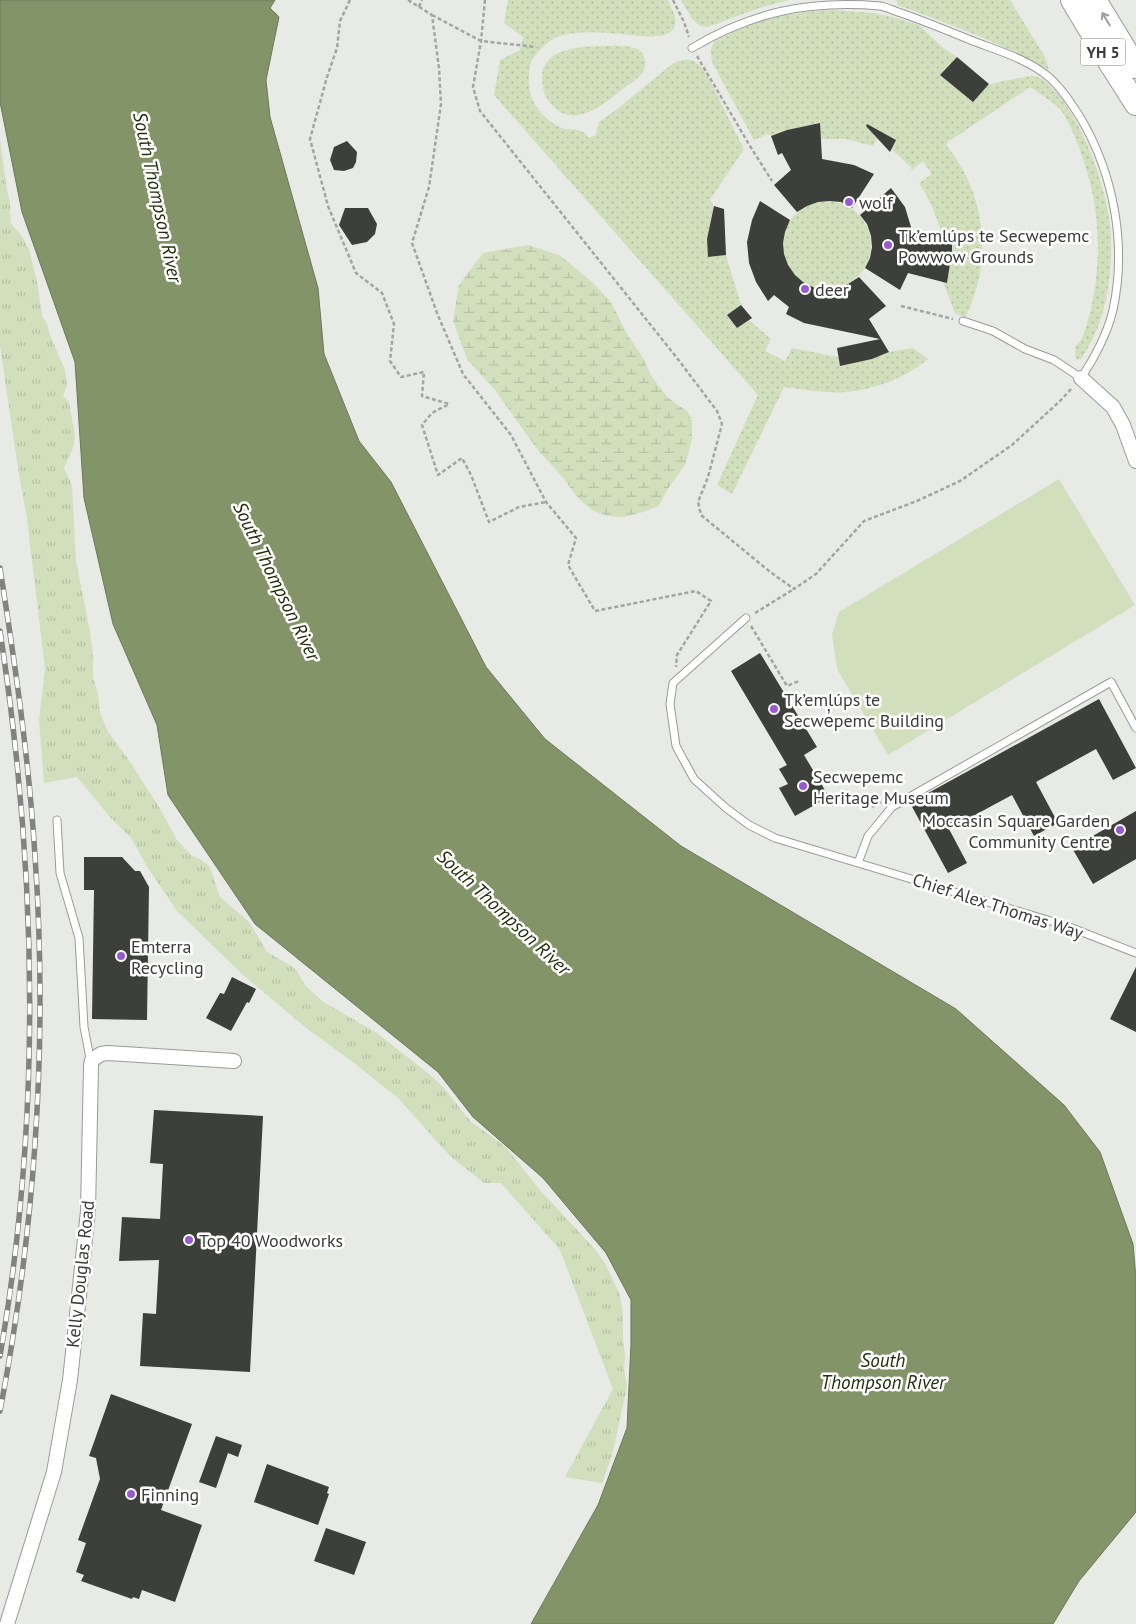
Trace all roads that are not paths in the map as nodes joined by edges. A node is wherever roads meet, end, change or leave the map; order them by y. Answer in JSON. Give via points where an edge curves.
{"nodes":[{"id":1,"x":1072,"y":0,"type":"edge"},
{"id":2,"x":1095,"y":0,"type":"edge"},
{"id":3,"x":692,"y":48,"type":"road end"},
{"id":4,"x":1136,"y":68,"type":"edge"},
{"id":5,"x":1136,"y":104,"type":"edge"},
{"id":6,"x":963,"y":321,"type":"road end"},
{"id":7,"x":1081,"y":378,"type":"junction"},
{"id":8,"x":1136,"y":461,"type":"edge"},
{"id":9,"x":746,"y":618,"type":"road end"},
{"id":10,"x":1136,"y":728,"type":"edge"},
{"id":11,"x":56,"y":820,"type":"dead end"},
{"id":12,"x":858,"y":863,"type":"junction"},
{"id":13,"x":1136,"y":953,"type":"edge"},
{"id":14,"x":234,"y":1061,"type":"dead end"},
{"id":15,"x":91,"y":1065,"type":"junction"},
{"id":16,"x":7,"y":1624,"type":"edge"}],
"edges":[{"from":1,"to":5,"type":"highway","number":"YH 5"},
{"from":4,"to":2,"type":"highway","number":"YH 5","one_way":true},
{"from":3,"to":7,"type":"lane","via":[[722,30],[789,6],[858,3],[881,6],[922,20],[1018,59],[1050,78],[1073,106],[1096,147],[1117,224],[1118,278],[1113,310],[1102,341]]},
{"from":6,"to":7,"type":"lane","via":[[993,331],[1025,349],[1054,360]]},
{"from":7,"to":8,"type":"street","via":[[1113,408]]},
{"from":9,"to":12,"type":"lane","name":"Chief Alex Thomas Way","via":[[673,684],[670,704],[676,746],[694,779],[726,808],[750,824],[775,838]]},
{"from":10,"to":12,"type":"lane","via":[[1111,682],[892,807],[868,836]]},
{"from":11,"to":15,"type":"lane","via":[[60,873],[79,938],[84,1027]]},
{"from":12,"to":13,"type":"lane","name":"Chief Alex Thomas Way","via":[[1064,925]]},
{"from":14,"to":15,"type":"street","via":[[108,1053],[95,1058]]},
{"from":15,"to":16,"type":"street","name":"Kelly Douglas Road","via":[[88,1211],[70,1380],[54,1472]]}]}
